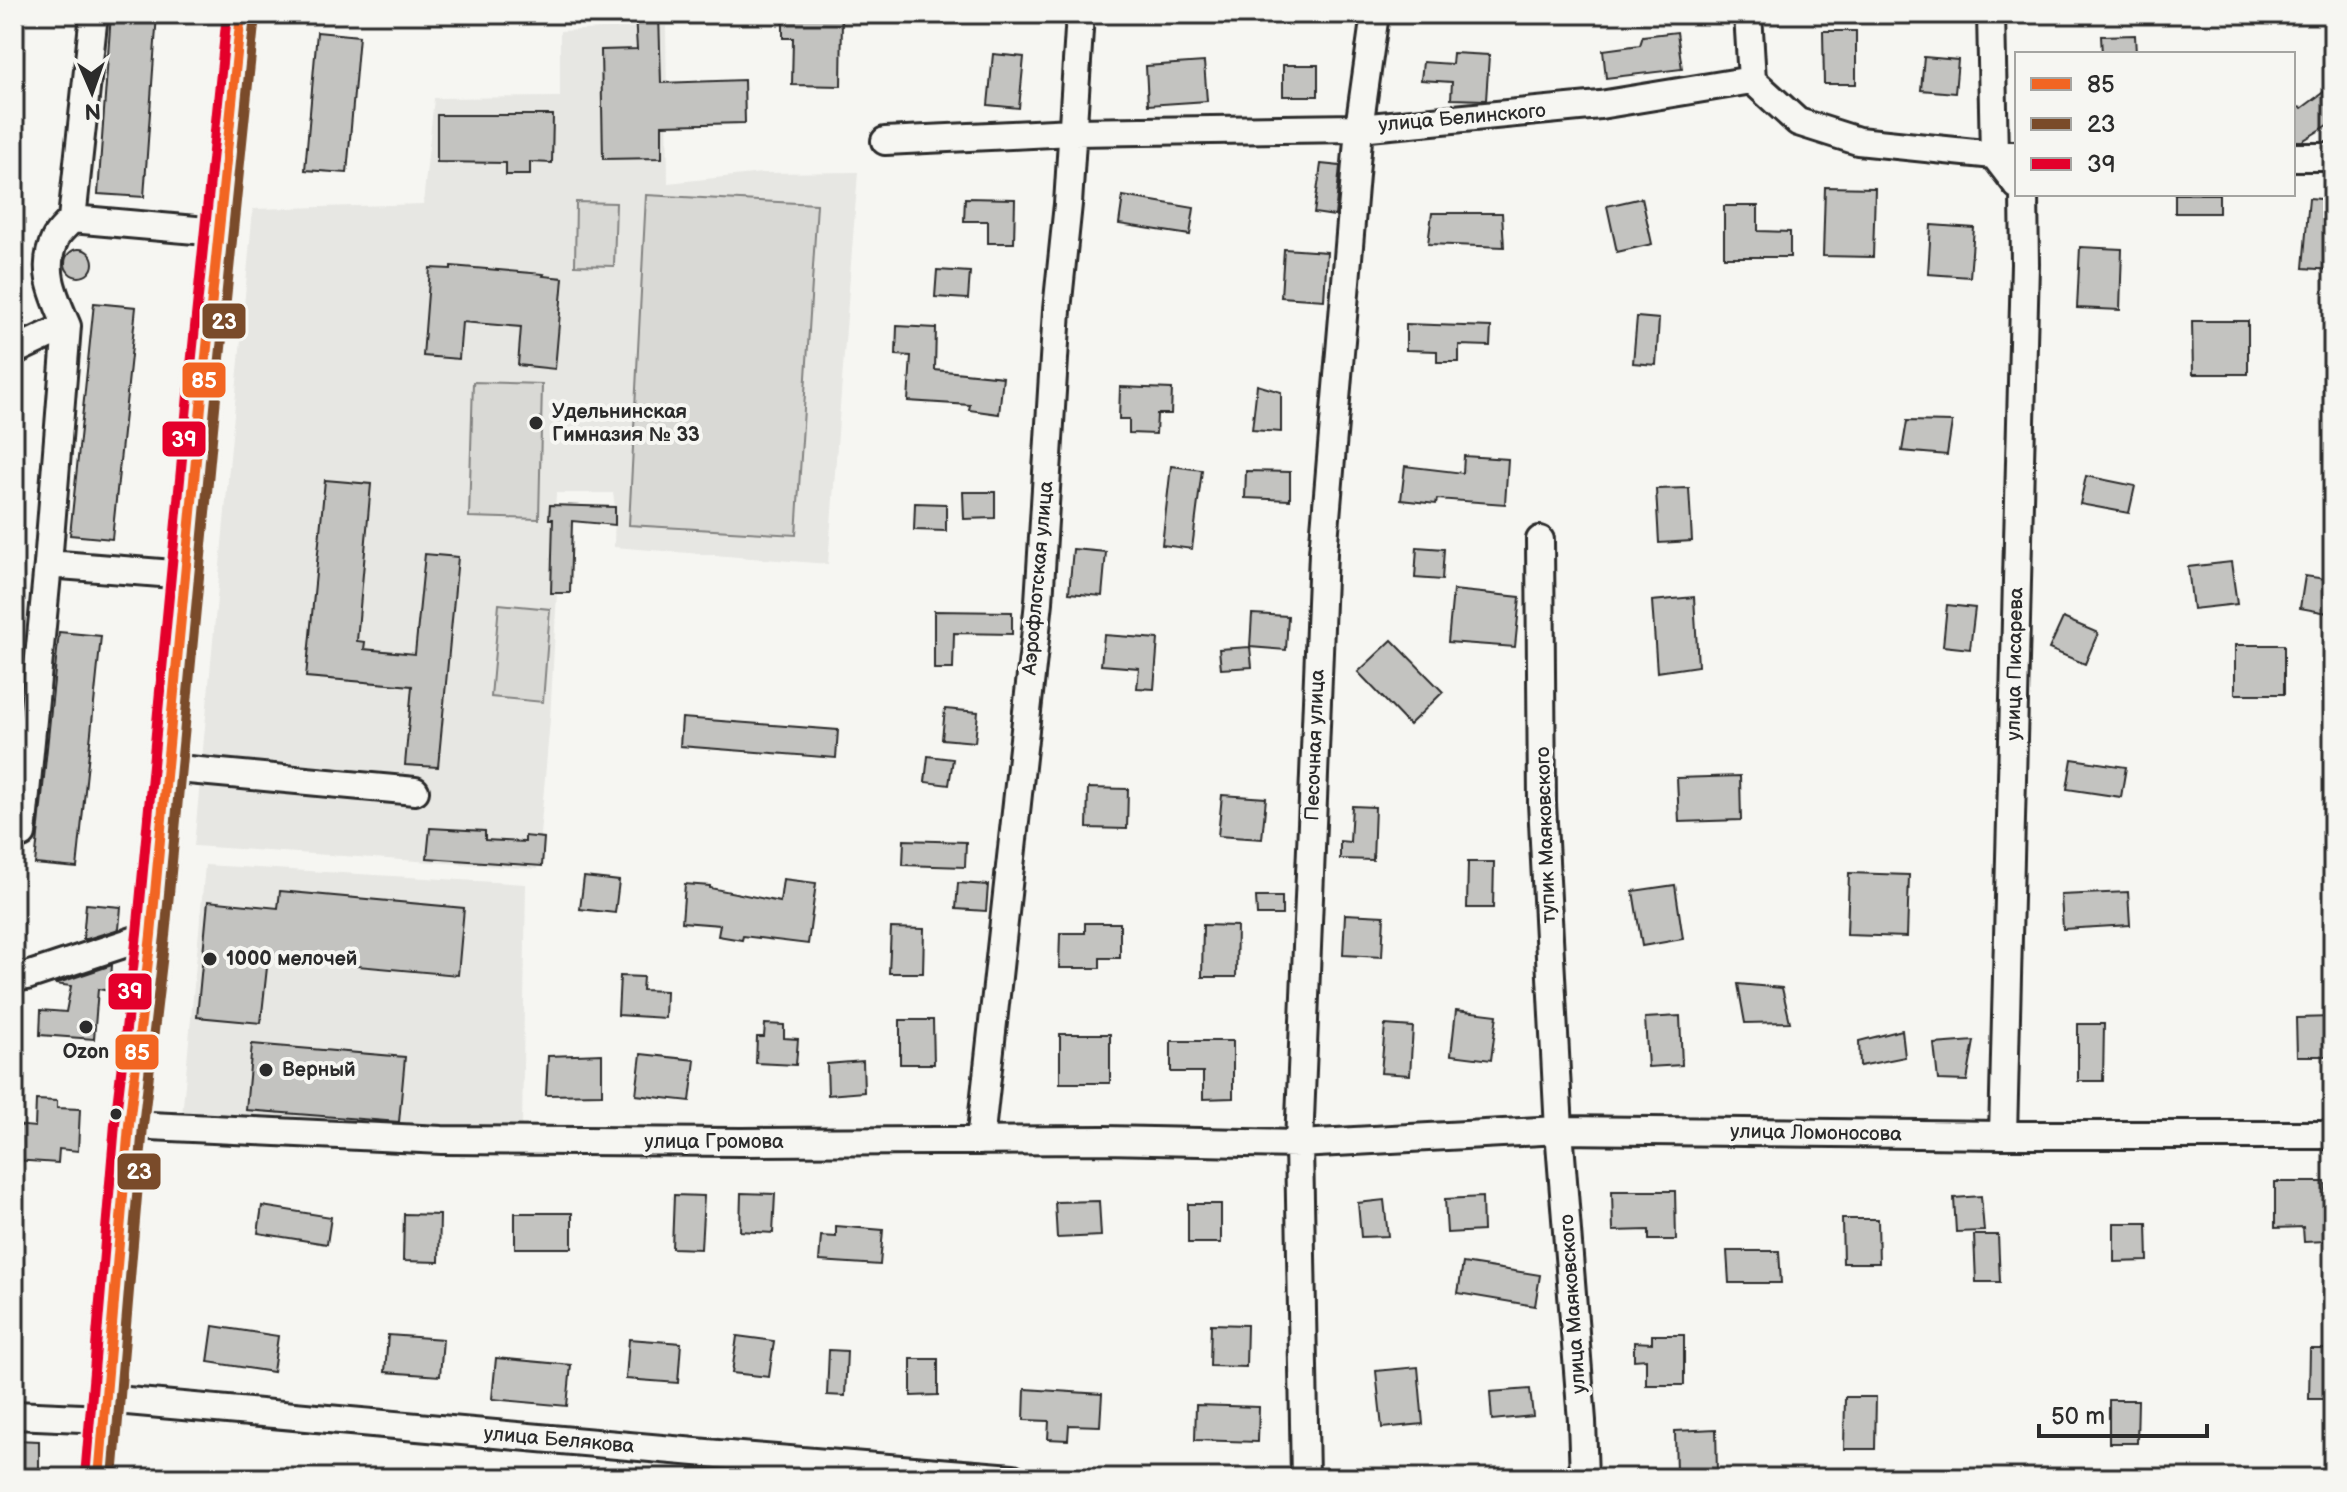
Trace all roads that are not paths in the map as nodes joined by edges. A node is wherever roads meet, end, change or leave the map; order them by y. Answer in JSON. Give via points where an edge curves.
{"nodes":[{"id":1,"x":94,"y":14,"type":"edge"},
{"id":2,"x":241,"y":14,"type":"edge"},
{"id":3,"x":1080,"y":14,"type":"edge"},
{"id":4,"x":1375,"y":14,"type":"edge"},
{"id":5,"x":1748,"y":14,"type":"edge"},
{"id":6,"x":1991,"y":14,"type":"edge"},
{"id":7,"x":1752,"y":80,"type":"junction"},
{"id":8,"x":1359,"y":128,"type":"junction"},
{"id":9,"x":1073,"y":132,"type":"junction"},
{"id":10,"x":885,"y":141,"type":"dead end"},
{"id":11,"x":2005,"y":155,"type":"edge"},
{"id":12,"x":2295,"y":157,"type":"edge"},
{"id":13,"x":2333,"y":157,"type":"edge"},
{"id":14,"x":2015,"y":180,"type":"edge"},
{"id":15,"x":2024,"y":196,"type":"edge"},
{"id":16,"x":72,"y":219,"type":"junction"},
{"id":17,"x":218,"y":232,"type":"junction"},
{"id":18,"x":67,"y":326,"type":"junction"},
{"id":19,"x":14,"y":351,"type":"edge"},
{"id":20,"x":1540,"y":540,"type":"dead end"},
{"id":21,"x":48,"y":564,"type":"junction"},
{"id":22,"x":186,"y":575,"type":"junction"},
{"id":23,"x":167,"y":768,"type":"junction"},
{"id":24,"x":415,"y":791,"type":"dead end"},
{"id":25,"x":22,"y":834,"type":"dead end"},
{"id":26,"x":151,"y":935,"type":"junction"},
{"id":27,"x":14,"y":978,"type":"edge"},
{"id":28,"x":129,"y":1125,"type":"junction"},
{"id":29,"x":1559,"y":1130,"type":"junction"},
{"id":30,"x":2003,"y":1135,"type":"junction"},
{"id":31,"x":2333,"y":1135,"type":"edge"},
{"id":32,"x":980,"y":1141,"type":"junction"},
{"id":33,"x":1299,"y":1144,"type":"junction"},
{"id":34,"x":104,"y":1409,"type":"junction"},
{"id":35,"x":14,"y":1415,"type":"edge"},
{"id":36,"x":739,"y":1467,"type":"edge"},
{"id":37,"x":99,"y":1478,"type":"edge"},
{"id":38,"x":1013,"y":1478,"type":"edge"},
{"id":39,"x":1305,"y":1478,"type":"edge"},
{"id":40,"x":1584,"y":1478,"type":"edge"}],
"edges":[{"from":1,"to":16,"type":"street"},
{"from":2,"to":17,"type":"main road"},
{"from":3,"to":9,"type":"street","name":"Аэрофлотская улица"},
{"from":4,"to":8,"type":"street","name":"Песочная улица"},
{"from":5,"to":7,"type":"street"},
{"from":6,"to":11,"type":"street"},
{"from":7,"to":8,"type":"street","name":"улица Белинского","via":[[1600,105]]},
{"from":7,"to":11,"type":"street","via":[[1798,122],[1858,141]]},
{"from":8,"to":9,"type":"street","name":"улица Белинского"},
{"from":8,"to":33,"type":"street","name":"Песочная улица","via":[[1323,553]]},
{"from":9,"to":10,"type":"street","name":"улица Белинского"},
{"from":9,"to":32,"type":"street","name":"Аэрофлотская улица","via":[[1039,602]]},
{"from":11,"to":14,"type":"street"},
{"from":12,"to":13,"type":"street"},
{"from":15,"to":30,"type":"street","name":"улица Писарева"},
{"from":16,"to":17,"type":"street"},
{"from":16,"to":18,"type":"street","via":[[55,237],[47,268]]},
{"from":17,"to":22,"type":"main road"},
{"from":18,"to":19,"type":"street"},
{"from":18,"to":21,"type":"street"},
{"from":20,"to":29,"type":"street","name":"тупик Маяковского","via":[[1542,803]]},
{"from":21,"to":22,"type":"street"},
{"from":21,"to":25,"type":"street"},
{"from":22,"to":23,"type":"main road"},
{"from":23,"to":24,"type":"street"},
{"from":23,"to":26,"type":"main road"},
{"from":26,"to":27,"type":"street"},
{"from":26,"to":28,"type":"main road"},
{"from":28,"to":32,"type":"street","name":"улица Громова","via":[[442,1140]]},
{"from":28,"to":34,"type":"main road"},
{"from":29,"to":30,"type":"street","name":"улица Ломоносова"},
{"from":29,"to":33,"type":"street","name":"улица Ломоносова"},
{"from":29,"to":40,"type":"street","name":"улица Маяковского"},
{"from":30,"to":31,"type":"street","name":"улица Ломоносова"},
{"from":32,"to":33,"type":"street","name":"улица Громова"},
{"from":33,"to":39,"type":"street","name":"Песочная улица"},
{"from":34,"to":35,"type":"street","name":"улица Белякова"},
{"from":34,"to":36,"type":"street","name":"улица Белякова"},
{"from":34,"to":37,"type":"main road"},
{"from":36,"to":38,"type":"street","name":"улица Белякова"}]}
